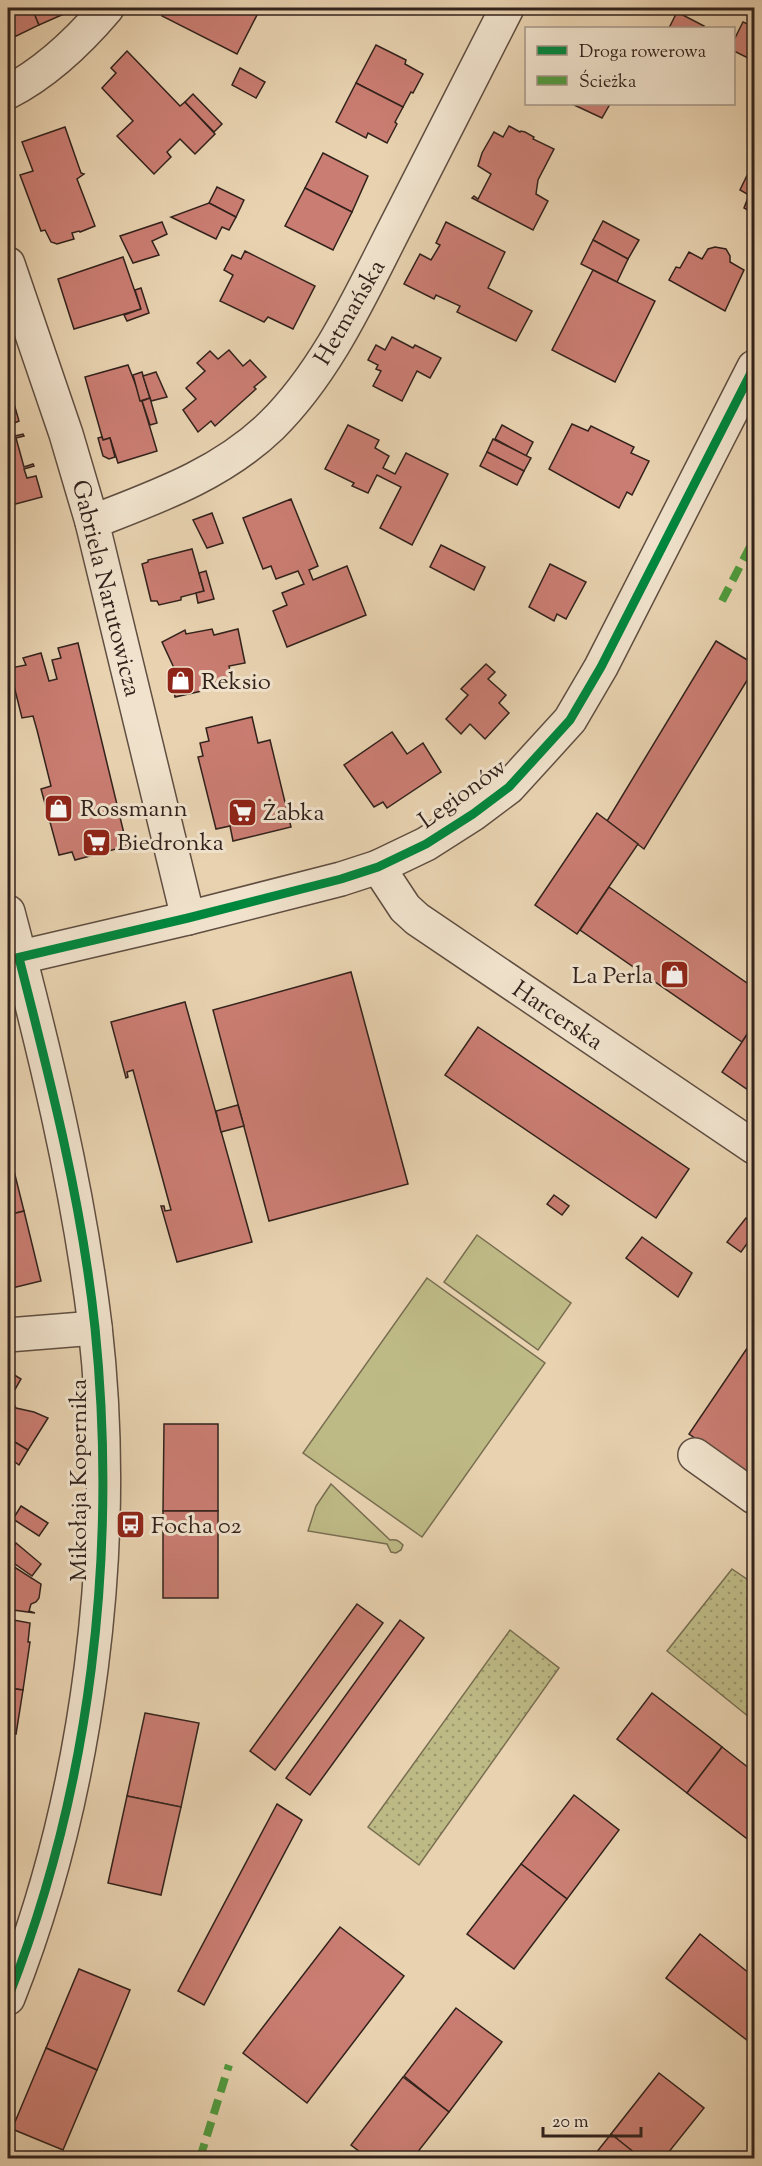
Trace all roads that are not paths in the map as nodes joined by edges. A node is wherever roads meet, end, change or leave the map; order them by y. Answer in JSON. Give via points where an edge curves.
{"nodes":[{"id":1,"x":107,"y":8,"type":"edge"},
{"id":2,"x":507,"y":8,"type":"edge"},
{"id":3,"x":8,"y":92,"type":"edge"},
{"id":4,"x":8,"y":264,"type":"edge"},
{"id":5,"x":754,"y":367,"type":"edge"},
{"id":6,"x":92,"y":522,"type":"junction"},
{"id":7,"x":378,"y":867,"type":"junction"},
{"id":8,"x":8,"y":912,"type":"edge"},
{"id":9,"x":188,"y":918,"type":"junction"},
{"id":10,"x":13,"y":959,"type":"edge"},
{"id":11,"x":754,"y":1147,"type":"edge"},
{"id":12,"x":95,"y":1328,"type":"junction"},
{"id":13,"x":8,"y":1335,"type":"edge"},
{"id":14,"x":695,"y":1455,"type":"dead end"},
{"id":15,"x":754,"y":1497,"type":"edge"},
{"id":16,"x":11,"y":1979,"type":"edge"}],
"edges":[{"from":1,"to":3,"type":"street","via":[[51,64]]},
{"from":2,"to":6,"type":"street","name":"Hetmańska","via":[[358,302],[299,393],[271,426],[209,473]]},
{"from":4,"to":6,"type":"street","name":"Gabriela Narutowicza"},
{"from":5,"to":7,"type":"street","name":"Legionów","via":[[570,720],[509,787],[426,844]]},
{"from":6,"to":9,"type":"street","name":"Gabriela Narutowicza"},
{"from":7,"to":9,"type":"street","name":"Legionów"},
{"from":7,"to":11,"type":"street","name":"Harcerska","via":[[417,919]]},
{"from":8,"to":10,"type":"street","name":"Mikołaja Kopernika"},
{"from":9,"to":10,"type":"street","name":"Legionów"},
{"from":10,"to":12,"type":"street","name":"Mikołaja Kopernika","via":[[36,1020],[77,1207]]},
{"from":12,"to":13,"type":"street"},
{"from":12,"to":16,"type":"street","name":"Mikołaja Kopernika","via":[[103,1530],[92,1660],[82,1736],[61,1832]]},
{"from":14,"to":15,"type":"street"}]}
